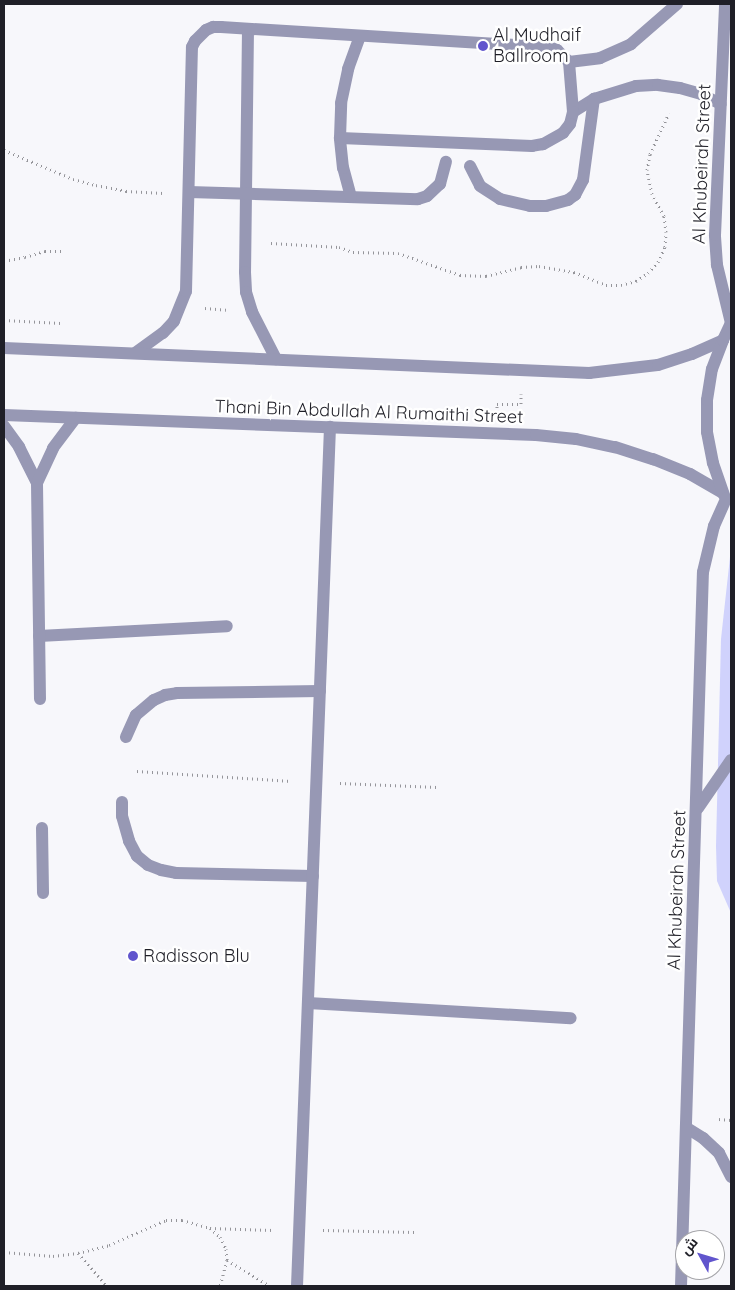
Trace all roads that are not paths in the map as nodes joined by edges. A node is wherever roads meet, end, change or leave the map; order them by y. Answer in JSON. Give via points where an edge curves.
{"nodes":[{"id":1,"x":677,"y":4,"type":"edge"},
{"id":2,"x":724,"y":4,"type":"edge"},
{"id":3,"x":248,"y":29,"type":"junction"},
{"id":4,"x":360,"y":36,"type":"junction"},
{"id":5,"x":569,"y":62,"type":"junction"},
{"id":6,"x":594,"y":99,"type":"junction"},
{"id":7,"x":721,"y":104,"type":"junction"},
{"id":8,"x":573,"y":112,"type":"junction"},
{"id":9,"x":340,"y":138,"type":"junction"},
{"id":10,"x":446,"y":162,"type":"dead end"},
{"id":11,"x":470,"y":166,"type":"dead end"},
{"id":12,"x":189,"y":192,"type":"junction"},
{"id":13,"x":246,"y":194,"type":"junction"},
{"id":14,"x":351,"y":197,"type":"junction"},
{"id":15,"x":731,"y":323,"type":"edge"},
{"id":16,"x":723,"y":340,"type":"junction"},
{"id":17,"x":4,"y":348,"type":"edge"},
{"id":18,"x":135,"y":353,"type":"junction"},
{"id":19,"x":276,"y":359,"type":"junction"},
{"id":20,"x":4,"y":415,"type":"edge"},
{"id":21,"x":76,"y":418,"type":"junction"},
{"id":22,"x":4,"y":426,"type":"edge"},
{"id":23,"x":330,"y":427,"type":"junction"},
{"id":24,"x":37,"y":483,"type":"junction"},
{"id":25,"x":727,"y":500,"type":"edge"},
{"id":26,"x":227,"y":626,"type":"dead end"},
{"id":27,"x":39,"y":636,"type":"junction"},
{"id":28,"x":320,"y":691,"type":"junction"},
{"id":29,"x":40,"y":700,"type":"dead end"},
{"id":30,"x":126,"y":737,"type":"dead end"},
{"id":31,"x":731,"y":760,"type":"edge"},
{"id":32,"x":122,"y":802,"type":"dead end"},
{"id":33,"x":698,"y":808,"type":"junction"},
{"id":34,"x":42,"y":828,"type":"dead end"},
{"id":35,"x":313,"y":876,"type":"junction"},
{"id":36,"x":43,"y":893,"type":"dead end"},
{"id":37,"x":308,"y":1003,"type":"junction"},
{"id":38,"x":571,"y":1018,"type":"dead end"},
{"id":39,"x":687,"y":1128,"type":"junction"},
{"id":40,"x":731,"y":1177,"type":"edge"},
{"id":41,"x":297,"y":1286,"type":"edge"},
{"id":42,"x":682,"y":1286,"type":"edge"}],
"edges":[{"from":1,"to":5,"type":"street","via":[[631,44],[600,58]]},
{"from":2,"to":7,"type":"street","name":"Al Khubeirah Street"},
{"from":3,"to":4,"type":"street"},
{"from":3,"to":12,"type":"street","via":[[213,27],[200,35],[192,47]]},
{"from":3,"to":13,"type":"street"},
{"from":4,"to":5,"type":"street","via":[[549,47]]},
{"from":4,"to":9,"type":"street","via":[[341,103]]},
{"from":5,"to":8,"type":"street"},
{"from":6,"to":7,"type":"street","via":[[636,86],[658,85],[701,94]]},
{"from":6,"to":8,"type":"street"},
{"from":6,"to":11,"type":"street","via":[[583,180],[575,195],[568,200],[530,206],[500,199],[480,186]]},
{"from":7,"to":15,"type":"street","name":"Al Khubeirah Street","via":[[715,235],[717,265]]},
{"from":8,"to":9,"type":"street","via":[[563,133],[532,146]]},
{"from":9,"to":14,"type":"street","via":[[343,168]]},
{"from":10,"to":14,"type":"street","via":[[440,184],[418,199]]},
{"from":12,"to":13,"type":"street"},
{"from":12,"to":18,"type":"street","via":[[188,275],[181,307],[163,333]]},
{"from":13,"to":14,"type":"street"},
{"from":13,"to":19,"type":"street","via":[[246,292],[252,312]]},
{"from":15,"to":16,"type":"street"},
{"from":16,"to":19,"type":"street","via":[[658,365],[589,373]]},
{"from":16,"to":25,"type":"street","via":[[712,369],[707,400],[707,432],[713,463]]},
{"from":17,"to":18,"type":"street"},
{"from":18,"to":19,"type":"street"},
{"from":20,"to":21,"type":"street","name":"Thani Bin Abdullah Al Rumaithi Street"},
{"from":21,"to":23,"type":"street","name":"Thani Bin Abdullah Al Rumaithi Street"},
{"from":21,"to":24,"type":"street","via":[[53,448]]},
{"from":22,"to":24,"type":"street"},
{"from":23,"to":25,"type":"street","name":"Thani Bin Abdullah Al Rumaithi Street","via":[[496,434],[576,440],[615,447],[690,474]]},
{"from":23,"to":28,"type":"street"},
{"from":24,"to":27,"type":"street"},
{"from":25,"to":33,"type":"street","name":"Al Khubeirah Street","via":[[714,526],[703,572]]},
{"from":26,"to":27,"type":"street"},
{"from":27,"to":29,"type":"street"},
{"from":28,"to":30,"type":"street","via":[[177,693],[154,700],[136,716]]},
{"from":28,"to":35,"type":"street"},
{"from":31,"to":33,"type":"street"},
{"from":32,"to":35,"type":"street","via":[[128,841],[137,856],[148,865],[161,870]]},
{"from":33,"to":39,"type":"street","name":"Al Khubeirah Street"},
{"from":34,"to":36,"type":"street"},
{"from":35,"to":37,"type":"street"},
{"from":37,"to":38,"type":"street"},
{"from":37,"to":41,"type":"street"},
{"from":39,"to":40,"type":"street","via":[[719,1152]]},
{"from":39,"to":42,"type":"street","name":"Al Khubeirah Street"}]}
